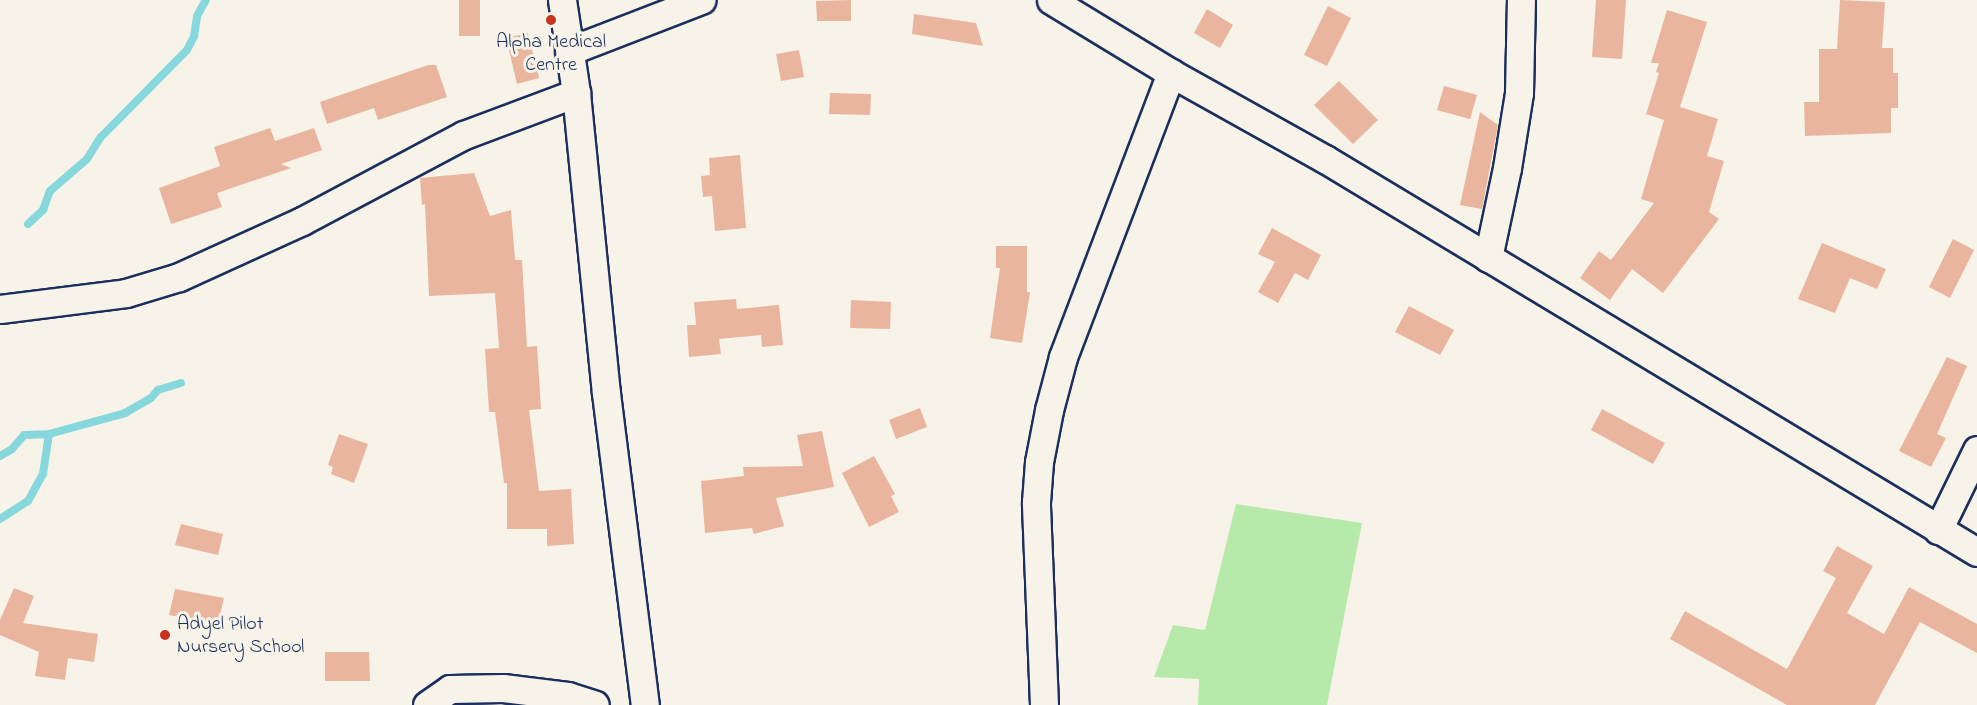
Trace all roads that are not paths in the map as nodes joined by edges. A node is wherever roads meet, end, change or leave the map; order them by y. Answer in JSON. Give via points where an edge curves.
{"nodes":[{"id":1,"x":562,"y":0,"type":"edge"},
{"id":2,"x":701,"y":0,"type":"edge"},
{"id":3,"x":1051,"y":0,"type":"edge"},
{"id":4,"x":1521,"y":0,"type":"edge"},
{"id":5,"x":569,"y":51,"type":"junction"},
{"id":6,"x":1171,"y":73,"type":"junction"},
{"id":7,"x":576,"y":93,"type":"junction"},
{"id":8,"x":1488,"y":258,"type":"junction"},
{"id":9,"x":0,"y":309,"type":"edge"},
{"id":10,"x":1977,"y":450,"type":"edge"},
{"id":11,"x":1938,"y":530,"type":"junction"},
{"id":12,"x":1977,"y":552,"type":"edge"},
{"id":13,"x":427,"y":705,"type":"edge"},
{"id":14,"x":595,"y":705,"type":"edge"},
{"id":15,"x":645,"y":705,"type":"edge"},
{"id":16,"x":1044,"y":705,"type":"edge"}],
"edges":[{"from":1,"to":5,"type":"street"},
{"from":2,"to":5,"type":"street"},
{"from":3,"to":6,"type":"street"},
{"from":4,"to":8,"type":"street","via":[[1519,93]]},
{"from":5,"to":7,"type":"street"},
{"from":6,"to":8,"type":"street","via":[[1325,159]]},
{"from":6,"to":16,"type":"street","via":[[1063,357],[1049,410],[1036,502]]},
{"from":7,"to":9,"type":"street","via":[[464,135],[302,221],[179,277],[126,292]]},
{"from":7,"to":15,"type":"street","via":[[604,381]]},
{"from":8,"to":11,"type":"street"},
{"from":10,"to":11,"type":"street"},
{"from":11,"to":12,"type":"street"},
{"from":13,"to":14,"type":"street","via":[[450,689],[503,688],[568,696]]}]}
